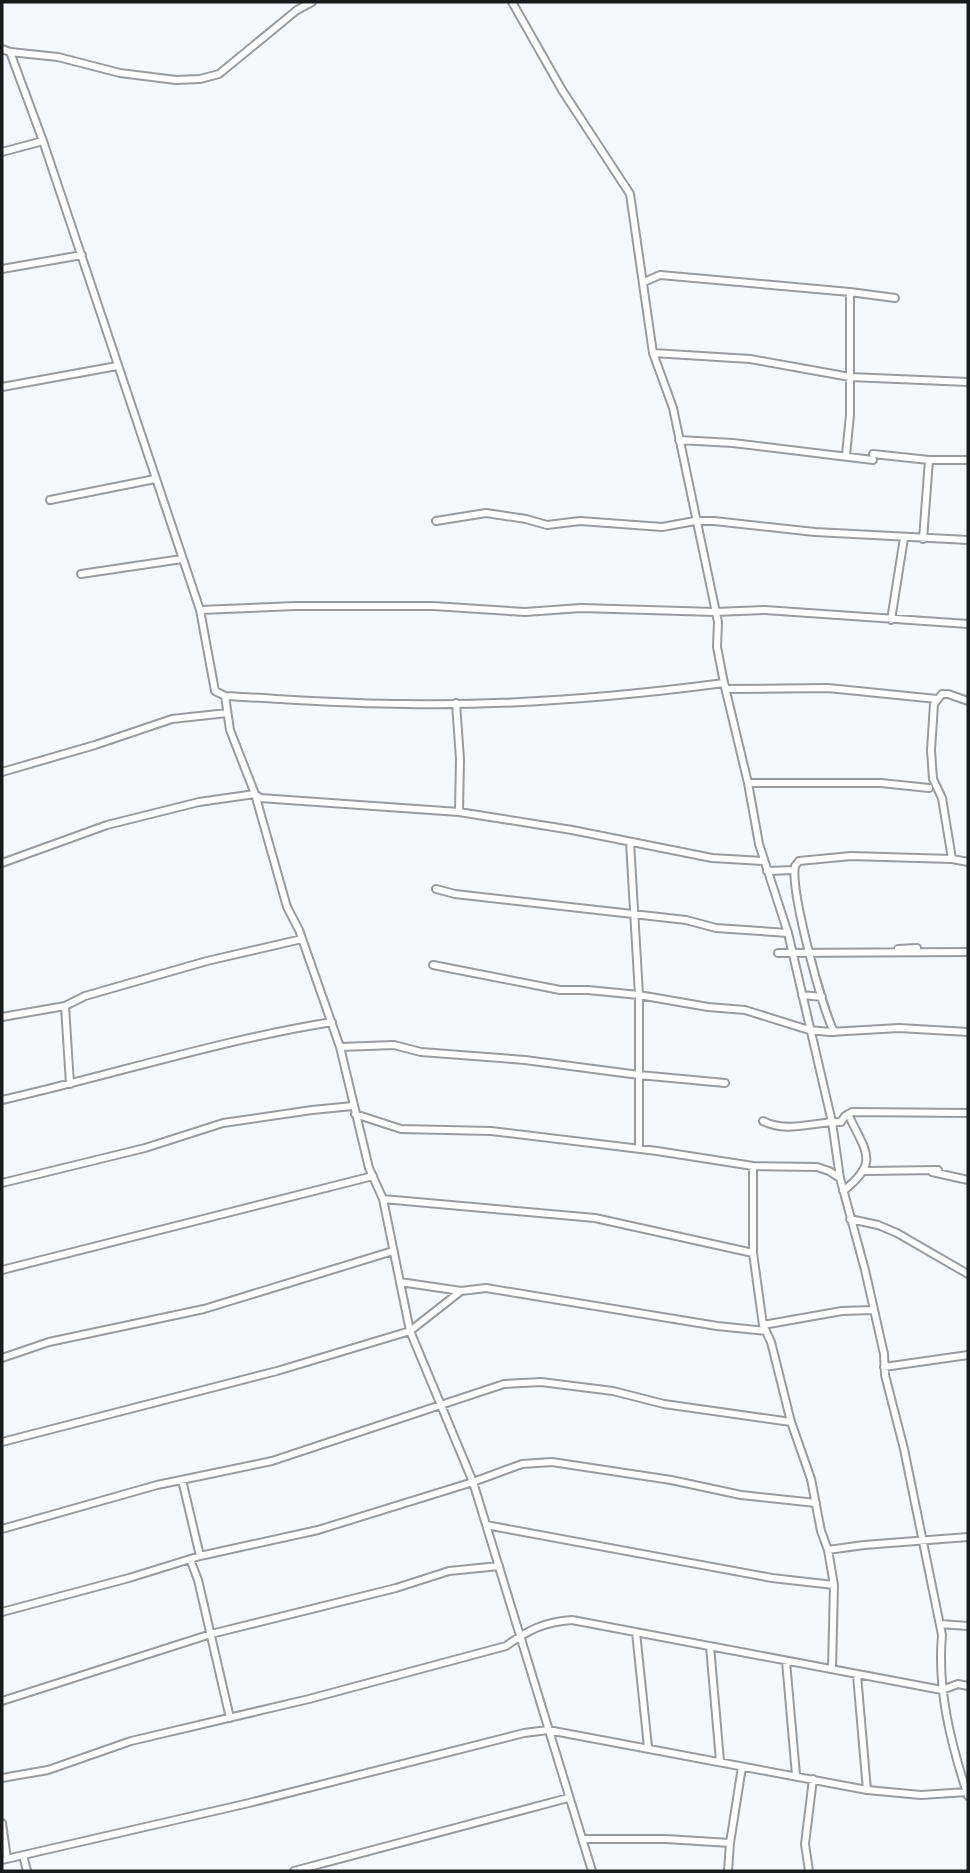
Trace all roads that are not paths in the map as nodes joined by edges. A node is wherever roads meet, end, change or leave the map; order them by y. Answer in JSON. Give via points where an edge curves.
{"nodes":[{"id":1,"x":312,"y":2,"type":"edge"},
{"id":2,"x":512,"y":2,"type":"edge"},
{"id":3,"x":2,"y":49,"type":"edge"},
{"id":4,"x":10,"y":52,"type":"junction"},
{"id":5,"x":43,"y":141,"type":"junction"},
{"id":6,"x":2,"y":152,"type":"edge"},
{"id":7,"x":82,"y":256,"type":"junction"},
{"id":8,"x":2,"y":270,"type":"edge"},
{"id":9,"x":644,"y":282,"type":"junction"},
{"id":10,"x":850,"y":292,"type":"junction"},
{"id":11,"x":895,"y":298,"type":"dead end"},
{"id":12,"x":653,"y":353,"type":"junction"},
{"id":13,"x":117,"y":366,"type":"junction"},
{"id":14,"x":850,"y":377,"type":"junction"},
{"id":15,"x":968,"y":382,"type":"edge"},
{"id":16,"x":2,"y":387,"type":"edge"},
{"id":17,"x":679,"y":440,"type":"junction"},
{"id":18,"x":846,"y":455,"type":"junction"},
{"id":19,"x":929,"y":460,"type":"junction"},
{"id":20,"x":968,"y":460,"type":"edge"},
{"id":21,"x":155,"y":479,"type":"junction"},
{"id":22,"x":50,"y":500,"type":"dead end"},
{"id":23,"x":436,"y":520,"type":"dead end"},
{"id":24,"x":695,"y":521,"type":"junction"},
{"id":25,"x":904,"y":538,"type":"junction"},
{"id":26,"x":923,"y":539,"type":"junction"},
{"id":27,"x":968,"y":540,"type":"edge"},
{"id":28,"x":182,"y":559,"type":"junction"},
{"id":29,"x":80,"y":574,"type":"dead end"},
{"id":30,"x":200,"y":610,"type":"junction"},
{"id":31,"x":715,"y":612,"type":"junction"},
{"id":32,"x":891,"y":620,"type":"junction"},
{"id":33,"x":968,"y":624,"type":"edge"},
{"id":34,"x":723,"y":683,"type":"junction"},
{"id":35,"x":225,"y":696,"type":"junction"},
{"id":36,"x":937,"y":699,"type":"junction"},
{"id":37,"x":968,"y":701,"type":"edge"},
{"id":38,"x":456,"y":704,"type":"junction"},
{"id":39,"x":228,"y":713,"type":"junction"},
{"id":40,"x":2,"y":772,"type":"edge"},
{"id":41,"x":748,"y":783,"type":"junction"},
{"id":42,"x":929,"y":788,"type":"dead end"},
{"id":43,"x":255,"y":794,"type":"junction"},
{"id":44,"x":459,"y":812,"type":"junction"},
{"id":45,"x":630,"y":842,"type":"junction"},
{"id":46,"x":952,"y":859,"type":"junction"},
{"id":47,"x":764,"y":861,"type":"junction"},
{"id":48,"x":968,"y":862,"type":"edge"},
{"id":49,"x":2,"y":863,"type":"edge"},
{"id":50,"x":794,"y":870,"type":"junction"},
{"id":51,"x":767,"y":871,"type":"junction"},
{"id":52,"x":436,"y":889,"type":"dead end"},
{"id":53,"x":633,"y":914,"type":"junction"},
{"id":54,"x":788,"y":933,"type":"junction"},
{"id":55,"x":302,"y":939,"type":"junction"},
{"id":56,"x":917,"y":948,"type":"dead end"},
{"id":57,"x":810,"y":952,"type":"junction"},
{"id":58,"x":968,"y":952,"type":"edge"},
{"id":59,"x":778,"y":953,"type":"junction"},
{"id":60,"x":793,"y":954,"type":"junction"},
{"id":61,"x":433,"y":965,"type":"dead end"},
{"id":62,"x":639,"y":995,"type":"junction"},
{"id":63,"x":802,"y":995,"type":"junction"},
{"id":64,"x":822,"y":997,"type":"junction"},
{"id":65,"x":65,"y":1006,"type":"junction"},
{"id":66,"x":2,"y":1017,"type":"edge"},
{"id":67,"x":332,"y":1022,"type":"junction"},
{"id":68,"x":809,"y":1030,"type":"junction"},
{"id":69,"x":834,"y":1032,"type":"junction"},
{"id":70,"x":968,"y":1032,"type":"edge"},
{"id":71,"x":340,"y":1047,"type":"junction"},
{"id":72,"x":639,"y":1075,"type":"junction"},
{"id":73,"x":725,"y":1083,"type":"dead end"},
{"id":74,"x":70,"y":1084,"type":"junction"},
{"id":75,"x":2,"y":1100,"type":"edge"},
{"id":76,"x":354,"y":1110,"type":"junction"},
{"id":77,"x":968,"y":1113,"type":"edge"},
{"id":78,"x":848,"y":1114,"type":"junction"},
{"id":79,"x":762,"y":1121,"type":"dead end"},
{"id":80,"x":832,"y":1122,"type":"junction"},
{"id":81,"x":841,"y":1122,"type":"junction"},
{"id":82,"x":853,"y":1123,"type":"junction"},
{"id":83,"x":639,"y":1149,"type":"junction"},
{"id":84,"x":753,"y":1166,"type":"junction"},
{"id":85,"x":920,"y":1170,"type":"junction"},
{"id":86,"x":939,"y":1170,"type":"dead end"},
{"id":87,"x":864,"y":1171,"type":"junction"},
{"id":88,"x":373,"y":1176,"type":"junction"},
{"id":89,"x":840,"y":1178,"type":"junction"},
{"id":90,"x":968,"y":1180,"type":"edge"},
{"id":91,"x":2,"y":1182,"type":"edge"},
{"id":92,"x":843,"y":1191,"type":"junction"},
{"id":93,"x":383,"y":1199,"type":"junction"},
{"id":94,"x":850,"y":1219,"type":"junction"},
{"id":95,"x":393,"y":1251,"type":"junction"},
{"id":96,"x":753,"y":1253,"type":"junction"},
{"id":97,"x":2,"y":1270,"type":"edge"},
{"id":98,"x":968,"y":1273,"type":"edge"},
{"id":99,"x":400,"y":1282,"type":"junction"},
{"id":100,"x":461,"y":1291,"type":"junction"},
{"id":101,"x":873,"y":1310,"type":"junction"},
{"id":102,"x":764,"y":1328,"type":"junction"},
{"id":103,"x":410,"y":1331,"type":"junction"},
{"id":104,"x":968,"y":1355,"type":"edge"},
{"id":105,"x":2,"y":1358,"type":"edge"},
{"id":106,"x":884,"y":1367,"type":"junction"},
{"id":107,"x":442,"y":1407,"type":"junction"},
{"id":108,"x":791,"y":1422,"type":"junction"},
{"id":109,"x":2,"y":1442,"type":"edge"},
{"id":110,"x":182,"y":1480,"type":"junction"},
{"id":111,"x":473,"y":1482,"type":"junction"},
{"id":112,"x":816,"y":1503,"type":"junction"},
{"id":113,"x":486,"y":1525,"type":"junction"},
{"id":114,"x":2,"y":1529,"type":"edge"},
{"id":115,"x":968,"y":1537,"type":"edge"},
{"id":116,"x":921,"y":1542,"type":"junction"},
{"id":117,"x":828,"y":1550,"type":"junction"},
{"id":118,"x":200,"y":1556,"type":"junction"},
{"id":119,"x":190,"y":1559,"type":"junction"},
{"id":120,"x":499,"y":1566,"type":"junction"},
{"id":121,"x":834,"y":1585,"type":"junction"},
{"id":122,"x":2,"y":1612,"type":"edge"},
{"id":123,"x":940,"y":1624,"type":"junction"},
{"id":124,"x":968,"y":1626,"type":"edge"},
{"id":125,"x":636,"y":1632,"type":"junction"},
{"id":126,"x":211,"y":1634,"type":"junction"},
{"id":127,"x":522,"y":1635,"type":"junction"},
{"id":128,"x":710,"y":1646,"type":"junction"},
{"id":129,"x":786,"y":1661,"type":"junction"},
{"id":130,"x":832,"y":1670,"type":"junction"},
{"id":131,"x":857,"y":1675,"type":"junction"},
{"id":132,"x":968,"y":1686,"type":"edge"},
{"id":133,"x":942,"y":1690,"type":"junction"},
{"id":134,"x":2,"y":1701,"type":"edge"},
{"id":135,"x":230,"y":1718,"type":"junction"},
{"id":136,"x":548,"y":1730,"type":"junction"},
{"id":137,"x":648,"y":1747,"type":"junction"},
{"id":138,"x":720,"y":1761,"type":"junction"},
{"id":139,"x":742,"y":1766,"type":"junction"},
{"id":140,"x":796,"y":1775,"type":"junction"},
{"id":141,"x":2,"y":1778,"type":"edge"},
{"id":142,"x":813,"y":1779,"type":"junction"},
{"id":143,"x":867,"y":1790,"type":"junction"},
{"id":144,"x":968,"y":1794,"type":"edge"},
{"id":145,"x":568,"y":1798,"type":"junction"},
{"id":146,"x":2,"y":1822,"type":"edge"},
{"id":147,"x":582,"y":1839,"type":"junction"},
{"id":148,"x":730,"y":1843,"type":"junction"},
{"id":149,"x":23,"y":1856,"type":"junction"},
{"id":150,"x":4,"y":1859,"type":"edge"},
{"id":151,"x":27,"y":1871,"type":"edge"},
{"id":152,"x":294,"y":1871,"type":"edge"},
{"id":153,"x":592,"y":1871,"type":"edge"},
{"id":154,"x":728,"y":1871,"type":"edge"},
{"id":155,"x":809,"y":1871,"type":"edge"}],
"edges":[{"from":1,"to":4,"type":"street","via":[[219,75],[200,79],[120,73],[58,57]]},
{"from":2,"to":9,"type":"street","via":[[630,194]]},
{"from":3,"to":4,"type":"street"},
{"from":4,"to":5,"type":"street"},
{"from":5,"to":6,"type":"street"},
{"from":5,"to":7,"type":"street"},
{"from":7,"to":8,"type":"street"},
{"from":7,"to":13,"type":"street"},
{"from":9,"to":10,"type":"street","via":[[660,275]]},
{"from":9,"to":12,"type":"street"},
{"from":10,"to":11,"type":"street"},
{"from":10,"to":14,"type":"street"},
{"from":12,"to":14,"type":"street","via":[[750,359]]},
{"from":12,"to":17,"type":"street"},
{"from":13,"to":16,"type":"street"},
{"from":13,"to":21,"type":"street"},
{"from":14,"to":15,"type":"street"},
{"from":14,"to":18,"type":"street"},
{"from":17,"to":18,"type":"street"},
{"from":17,"to":24,"type":"street"},
{"from":18,"to":19,"type":"street"},
{"from":19,"to":20,"type":"street"},
{"from":19,"to":26,"type":"street"},
{"from":21,"to":22,"type":"street"},
{"from":21,"to":28,"type":"street"},
{"from":23,"to":24,"type":"street","via":[[486,513],[547,525],[580,521],[662,527]]},
{"from":24,"to":25,"type":"street"},
{"from":24,"to":31,"type":"street"},
{"from":25,"to":26,"type":"street"},
{"from":25,"to":32,"type":"street"},
{"from":26,"to":27,"type":"street"},
{"from":28,"to":29,"type":"street"},
{"from":28,"to":30,"type":"street"},
{"from":30,"to":31,"type":"street","via":[[433,606],[525,612],[581,608]]},
{"from":30,"to":35,"type":"street","via":[[215,691]]},
{"from":31,"to":32,"type":"street","via":[[765,610]]},
{"from":31,"to":34,"type":"street"},
{"from":32,"to":33,"type":"street"},
{"from":34,"to":36,"type":"street","via":[[726,689],[828,688]]},
{"from":34,"to":38,"type":"street","via":[[598,698]]},
{"from":34,"to":41,"type":"street"},
{"from":35,"to":38,"type":"street"},
{"from":35,"to":39,"type":"street"},
{"from":36,"to":37,"type":"street","via":[[948,694]]},
{"from":36,"to":46,"type":"street","via":[[932,770],[942,798]]},
{"from":38,"to":44,"type":"street"},
{"from":39,"to":40,"type":"street","via":[[172,719]]},
{"from":39,"to":43,"type":"street"},
{"from":41,"to":42,"type":"street","via":[[881,783]]},
{"from":41,"to":47,"type":"street"},
{"from":43,"to":44,"type":"street","via":[[260,798]]},
{"from":43,"to":49,"type":"street","via":[[199,802],[107,825]]},
{"from":43,"to":55,"type":"street","via":[[287,907]]},
{"from":44,"to":45,"type":"street"},
{"from":45,"to":47,"type":"street","via":[[712,858]]},
{"from":45,"to":53,"type":"street"},
{"from":46,"to":48,"type":"street"},
{"from":46,"to":50,"type":"street","via":[[851,856],[799,862]]},
{"from":47,"to":51,"type":"street"},
{"from":50,"to":51,"type":"street"},
{"from":50,"to":57,"type":"street"},
{"from":51,"to":54,"type":"street"},
{"from":52,"to":53,"type":"street"},
{"from":53,"to":54,"type":"street","via":[[716,928]]},
{"from":53,"to":62,"type":"street"},
{"from":54,"to":60,"type":"street"},
{"from":55,"to":65,"type":"street","via":[[207,961]]},
{"from":55,"to":67,"type":"street"},
{"from":56,"to":59,"type":"street"},
{"from":57,"to":59,"type":"street"},
{"from":57,"to":60,"type":"street"},
{"from":57,"to":64,"type":"street"},
{"from":58,"to":59,"type":"street"},
{"from":60,"to":63,"type":"street"},
{"from":61,"to":62,"type":"street","via":[[561,990]]},
{"from":62,"to":68,"type":"street","via":[[745,1010]]},
{"from":62,"to":72,"type":"street"},
{"from":63,"to":64,"type":"street"},
{"from":63,"to":68,"type":"street"},
{"from":64,"to":69,"type":"street"},
{"from":65,"to":66,"type":"street"},
{"from":65,"to":74,"type":"street"},
{"from":67,"to":71,"type":"street"},
{"from":67,"to":74,"type":"street","via":[[221,1043]]},
{"from":68,"to":69,"type":"street"},
{"from":68,"to":80,"type":"street"},
{"from":69,"to":70,"type":"street","via":[[899,1028]]},
{"from":71,"to":72,"type":"street","via":[[381,1044]]},
{"from":71,"to":76,"type":"street"},
{"from":72,"to":73,"type":"street"},
{"from":72,"to":83,"type":"street"},
{"from":74,"to":75,"type":"street"},
{"from":76,"to":83,"type":"street","via":[[401,1129],[491,1131]]},
{"from":76,"to":88,"type":"street"},
{"from":76,"to":91,"type":"street","via":[[312,1110],[223,1124]]},
{"from":77,"to":78,"type":"street"},
{"from":78,"to":81,"type":"street"},
{"from":78,"to":82,"type":"street"},
{"from":79,"to":80,"type":"street","via":[[777,1128]]},
{"from":80,"to":81,"type":"street"},
{"from":80,"to":89,"type":"street"},
{"from":81,"to":82,"type":"street"},
{"from":82,"to":87,"type":"street","via":[[867,1155]]},
{"from":83,"to":84,"type":"street"},
{"from":84,"to":89,"type":"street","via":[[817,1167]]},
{"from":84,"to":96,"type":"street"},
{"from":85,"to":86,"type":"street"},
{"from":85,"to":87,"type":"street"},
{"from":85,"to":90,"type":"street"},
{"from":87,"to":92,"type":"street"},
{"from":88,"to":93,"type":"street"},
{"from":88,"to":97,"type":"street"},
{"from":89,"to":92,"type":"street"},
{"from":92,"to":94,"type":"street"},
{"from":93,"to":95,"type":"street"},
{"from":93,"to":96,"type":"street","via":[[595,1218]]},
{"from":94,"to":98,"type":"street","via":[[897,1233]]},
{"from":94,"to":101,"type":"street"},
{"from":95,"to":99,"type":"street"},
{"from":95,"to":105,"type":"street","via":[[204,1309],[48,1342]]},
{"from":96,"to":102,"type":"street"},
{"from":99,"to":100,"type":"street"},
{"from":99,"to":103,"type":"street"},
{"from":100,"to":102,"type":"street","via":[[486,1288],[716,1326]]},
{"from":100,"to":103,"type":"street"},
{"from":101,"to":102,"type":"street","via":[[842,1311]]},
{"from":101,"to":106,"type":"street"},
{"from":102,"to":108,"type":"street"},
{"from":103,"to":107,"type":"street"},
{"from":103,"to":109,"type":"street","via":[[277,1371]]},
{"from":104,"to":106,"type":"street"},
{"from":106,"to":116,"type":"street"},
{"from":107,"to":108,"type":"street","via":[[504,1384],[541,1382]]},
{"from":107,"to":110,"type":"street","via":[[272,1461]]},
{"from":107,"to":111,"type":"street"},
{"from":108,"to":112,"type":"street"},
{"from":110,"to":114,"type":"street"},
{"from":110,"to":118,"type":"street"},
{"from":111,"to":112,"type":"street","via":[[522,1464],[552,1462],[741,1495]]},
{"from":111,"to":113,"type":"street"},
{"from":111,"to":118,"type":"street","via":[[318,1530]]},
{"from":112,"to":117,"type":"street"},
{"from":113,"to":120,"type":"street"},
{"from":113,"to":121,"type":"street","via":[[772,1578]]},
{"from":115,"to":116,"type":"street"},
{"from":116,"to":117,"type":"street"},
{"from":116,"to":123,"type":"street"},
{"from":117,"to":121,"type":"street"},
{"from":118,"to":119,"type":"street"},
{"from":119,"to":122,"type":"street"},
{"from":119,"to":126,"type":"street"},
{"from":120,"to":126,"type":"street","via":[[449,1571]]},
{"from":120,"to":127,"type":"street"},
{"from":121,"to":130,"type":"street"},
{"from":123,"to":124,"type":"street"},
{"from":123,"to":133,"type":"street"},
{"from":125,"to":127,"type":"street","via":[[572,1620],[550,1622]]},
{"from":125,"to":128,"type":"street"},
{"from":125,"to":137,"type":"street"},
{"from":126,"to":134,"type":"street"},
{"from":126,"to":135,"type":"street"},
{"from":127,"to":135,"type":"street","via":[[494,1650]]},
{"from":127,"to":136,"type":"street"},
{"from":128,"to":129,"type":"street"},
{"from":128,"to":138,"type":"street"},
{"from":129,"to":130,"type":"street"},
{"from":129,"to":140,"type":"street"},
{"from":130,"to":131,"type":"street"},
{"from":131,"to":133,"type":"street"},
{"from":131,"to":143,"type":"street"},
{"from":132,"to":133,"type":"street"},
{"from":133,"to":144,"type":"street"},
{"from":135,"to":141,"type":"street","via":[[131,1741],[48,1770]]},
{"from":136,"to":137,"type":"street"},
{"from":136,"to":145,"type":"street"},
{"from":136,"to":149,"type":"street"},
{"from":137,"to":138,"type":"street"},
{"from":138,"to":139,"type":"street"},
{"from":139,"to":140,"type":"street"},
{"from":139,"to":148,"type":"street"},
{"from":140,"to":142,"type":"street"},
{"from":142,"to":143,"type":"street"},
{"from":142,"to":155,"type":"street","via":[[806,1844]]},
{"from":143,"to":144,"type":"street"},
{"from":145,"to":147,"type":"street"},
{"from":145,"to":152,"type":"street"},
{"from":146,"to":150,"type":"street"},
{"from":147,"to":148,"type":"street"},
{"from":147,"to":153,"type":"street"},
{"from":148,"to":154,"type":"street"},
{"from":149,"to":150,"type":"street"},
{"from":149,"to":151,"type":"street"}]}
